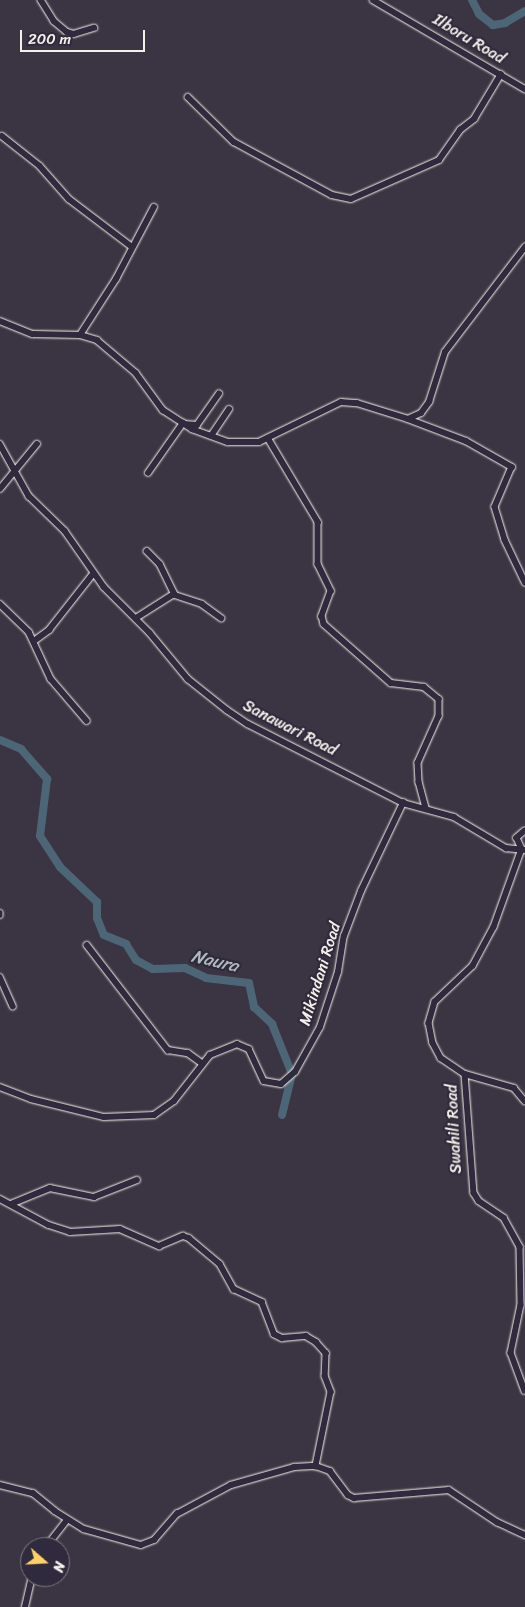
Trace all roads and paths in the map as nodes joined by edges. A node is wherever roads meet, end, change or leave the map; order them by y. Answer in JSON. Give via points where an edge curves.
{"nodes":[{"id":1,"x":42,"y":0,"type":"edge"},
{"id":2,"x":373,"y":0,"type":"edge"},
{"id":3,"x":94,"y":28,"type":"dead end"},
{"id":4,"x":500,"y":74,"type":"junction"},
{"id":5,"x":525,"y":89,"type":"edge"},
{"id":6,"x":188,"y":97,"type":"dead end"},
{"id":7,"x":2,"y":136,"type":"dead end"},
{"id":8,"x":154,"y":207,"type":"dead end"},
{"id":9,"x":131,"y":246,"type":"junction"},
{"id":10,"x":525,"y":247,"type":"edge"},
{"id":11,"x":0,"y":322,"type":"edge"},
{"id":12,"x":80,"y":335,"type":"junction"},
{"id":13,"x":219,"y":394,"type":"dead end"},
{"id":14,"x":228,"y":409,"type":"dead end"},
{"id":15,"x":408,"y":418,"type":"junction"},
{"id":16,"x":184,"y":423,"type":"junction"},
{"id":17,"x":210,"y":436,"type":"junction"},
{"id":18,"x":268,"y":438,"type":"junction"},
{"id":19,"x":0,"y":444,"type":"edge"},
{"id":20,"x":37,"y":444,"type":"dead end"},
{"id":21,"x":14,"y":470,"type":"junction"},
{"id":22,"x":148,"y":472,"type":"dead end"},
{"id":23,"x":0,"y":489,"type":"edge"},
{"id":24,"x":147,"y":551,"type":"dead end"},
{"id":25,"x":93,"y":574,"type":"junction"},
{"id":26,"x":525,"y":582,"type":"edge"},
{"id":27,"x":174,"y":594,"type":"junction"},
{"id":28,"x":0,"y":604,"type":"edge"},
{"id":29,"x":136,"y":618,"type":"junction"},
{"id":30,"x":221,"y":618,"type":"dead end"},
{"id":31,"x":34,"y":641,"type":"junction"},
{"id":32,"x":87,"y":721,"type":"dead end"},
{"id":33,"x":403,"y":803,"type":"junction"},
{"id":34,"x":426,"y":809,"type":"junction"},
{"id":35,"x":525,"y":831,"type":"edge"},
{"id":36,"x":524,"y":850,"type":"edge"},
{"id":37,"x":87,"y":945,"type":"dead end"},
{"id":38,"x":0,"y":977,"type":"edge"},
{"id":39,"x":13,"y":1006,"type":"dead end"},
{"id":40,"x":202,"y":1063,"type":"junction"},
{"id":41,"x":465,"y":1074,"type":"junction"},
{"id":42,"x":0,"y":1086,"type":"edge"},
{"id":43,"x":525,"y":1101,"type":"edge"},
{"id":44,"x":137,"y":1180,"type":"dead end"},
{"id":45,"x":0,"y":1199,"type":"edge"},
{"id":46,"x":11,"y":1204,"type":"junction"},
{"id":47,"x":525,"y":1391,"type":"edge"},
{"id":48,"x":316,"y":1466,"type":"junction"},
{"id":49,"x":0,"y":1485,"type":"edge"},
{"id":50,"x":67,"y":1520,"type":"junction"},
{"id":51,"x":525,"y":1535,"type":"edge"},
{"id":52,"x":54,"y":1537,"type":"edge"},
{"id":53,"x":30,"y":1587,"type":"edge"},
{"id":54,"x":25,"y":1607,"type":"edge"}],
"edges":[{"from":1,"to":3,"type":"street","via":[[54,21],[66,32],[74,34]]},
{"from":2,"to":4,"type":"street","name":"Ilboru Road"},
{"from":4,"to":5,"type":"street","name":"Ilboru Road"},
{"from":4,"to":6,"type":"street","via":[[474,119],[460,130],[439,160],[350,199],[332,195],[234,142]]},
{"from":7,"to":9,"type":"street","via":[[40,166],[69,199]]},
{"from":8,"to":9,"type":"street"},
{"from":9,"to":12,"type":"street","via":[[116,279]]},
{"from":10,"to":15,"type":"street","via":[[482,298],[445,352],[429,402],[421,413]]},
{"from":11,"to":12,"type":"street","via":[[33,334]]},
{"from":12,"to":16,"type":"street","via":[[97,340],[117,354],[136,373],[163,410]]},
{"from":13,"to":16,"type":"street","via":[[197,425]]},
{"from":14,"to":17,"type":"street"},
{"from":15,"to":18,"type":"street","via":[[357,403],[342,402]]},
{"from":15,"to":26,"type":"street","via":[[466,441],[512,467],[495,507],[505,540]]},
{"from":16,"to":17,"type":"street"},
{"from":16,"to":22,"type":"street"},
{"from":17,"to":18,"type":"street","via":[[228,442],[259,442]]},
{"from":18,"to":34,"type":"street","via":[[318,522],[318,564],[330,591],[322,616],[324,624],[391,683],[424,687],[439,699],[439,716],[418,763]]},
{"from":19,"to":21,"type":"street","name":"Sanawari Road"},
{"from":20,"to":21,"type":"street"},
{"from":21,"to":23,"type":"street"},
{"from":21,"to":25,"type":"street","name":"Sanawari Road","via":[[29,496],[65,531]]},
{"from":24,"to":27,"type":"street","via":[[160,564]]},
{"from":25,"to":29,"type":"street","name":"Sanawari Road"},
{"from":25,"to":31,"type":"street","via":[[49,630]]},
{"from":27,"to":29,"type":"street"},
{"from":27,"to":30,"type":"street","via":[[202,604]]},
{"from":28,"to":31,"type":"street"},
{"from":29,"to":33,"type":"street","name":"Sanawari Road","via":[[188,680],[227,710],[248,724]]},
{"from":31,"to":32,"type":"street","via":[[51,679]]},
{"from":33,"to":34,"type":"street","name":"Sanawari Road"},
{"from":33,"to":40,"type":"street","name":"Mikindani Road","via":[[361,891],[344,936],[338,972],[320,1027],[295,1072],[281,1084],[268,1084],[254,1065],[249,1049],[237,1044],[217,1052]]},
{"from":34,"to":36,"type":"street","name":"Sanawari Road","via":[[454,817],[506,848]]},
{"from":35,"to":36,"type":"street","name":"Swahili Road","via":[[517,838]]},
{"from":36,"to":41,"type":"street","name":"Swahili Road","via":[[494,927],[473,966],[443,993],[431,1010],[429,1029],[433,1043],[446,1064]]},
{"from":37,"to":40,"type":"street","via":[[168,1050],[188,1053]]},
{"from":38,"to":39,"type":"street"},
{"from":40,"to":42,"type":"street","name":"Mikindani Road","via":[[168,1108],[145,1116],[104,1117],[30,1099]]},
{"from":41,"to":43,"type":"street","via":[[508,1086],[518,1091]]},
{"from":41,"to":47,"type":"street","name":"Swahili Road","via":[[474,1193],[479,1201],[504,1218],[518,1241],[522,1255],[521,1305],[511,1353]]},
{"from":44,"to":46,"type":"street","via":[[94,1197],[50,1188]]},
{"from":45,"to":46,"type":"street"},
{"from":46,"to":48,"type":"street","via":[[49,1225],[70,1232],[120,1229],[159,1246],[183,1236],[189,1238],[220,1264],[234,1289],[262,1302],[274,1334],[282,1338],[306,1336],[316,1342],[326,1352],[325,1376],[331,1392]]},
{"from":48,"to":50,"type":"street","via":[[294,1467],[231,1485],[177,1514],[154,1540],[141,1545],[96,1534]]},
{"from":48,"to":51,"type":"street","via":[[330,1471],[354,1498],[449,1490],[497,1522]]},
{"from":49,"to":50,"type":"street","via":[[33,1493]]},
{"from":50,"to":52,"type":"street"},
{"from":53,"to":54,"type":"street"}]}
